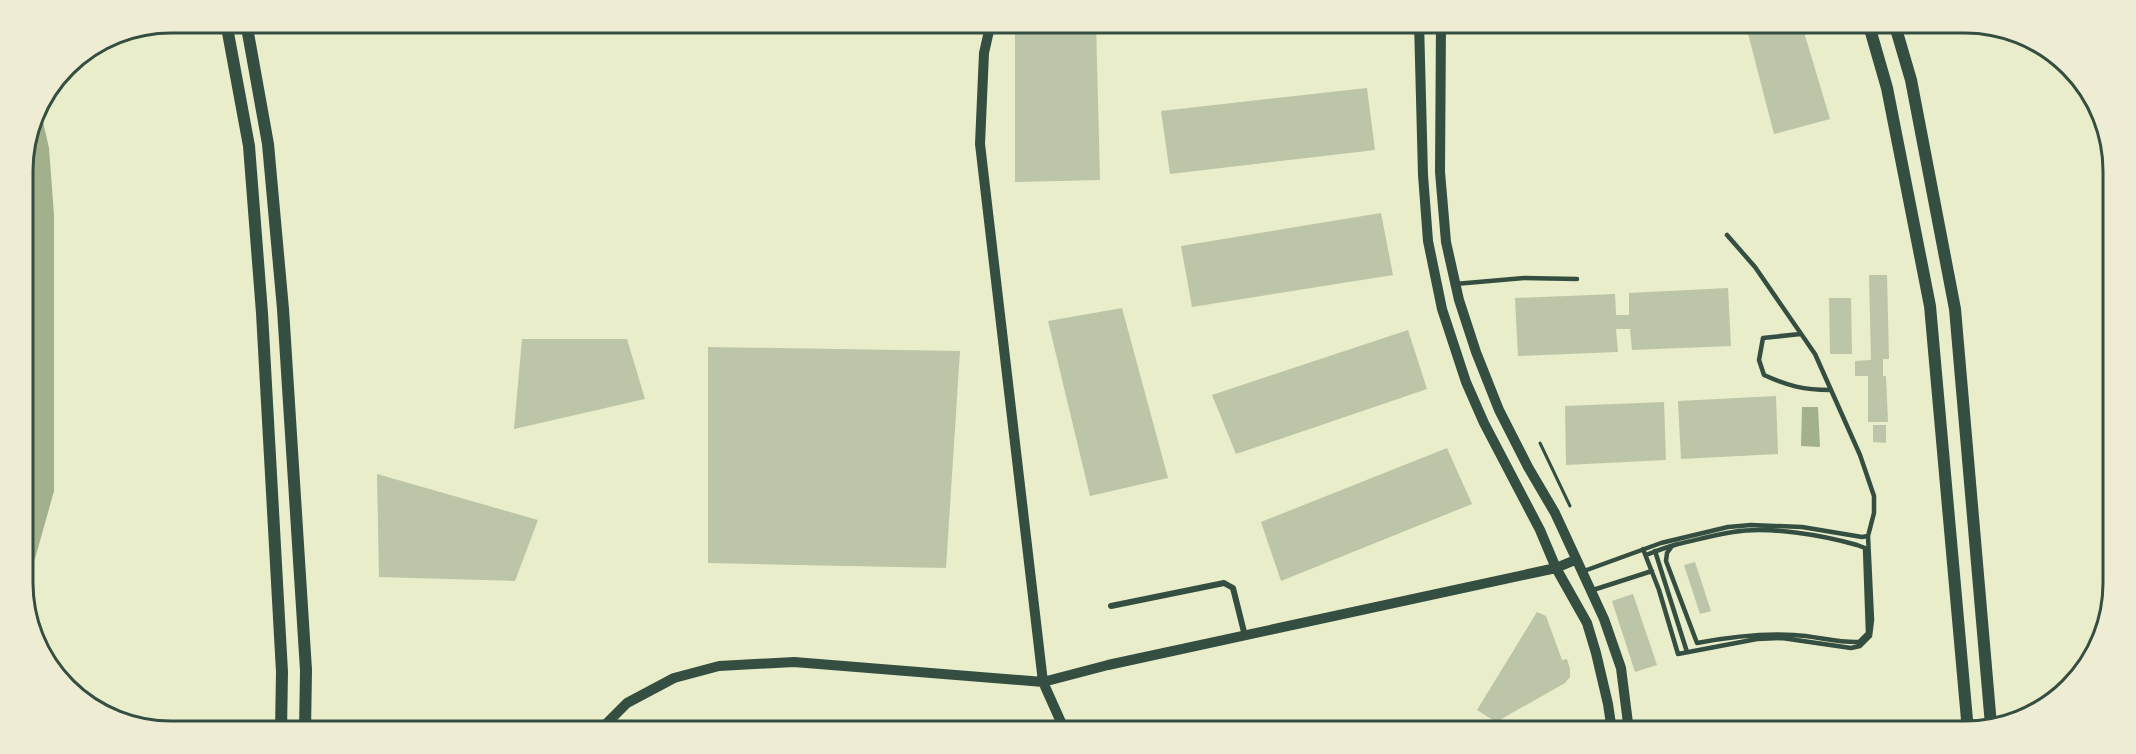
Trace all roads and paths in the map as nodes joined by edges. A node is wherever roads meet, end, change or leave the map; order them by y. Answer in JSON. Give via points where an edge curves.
{"nodes":[{"id":1,"x":228,"y":33,"type":"edge"},
{"id":2,"x":248,"y":33,"type":"edge"},
{"id":3,"x":989,"y":33,"type":"edge"},
{"id":4,"x":1419,"y":33,"type":"edge"},
{"id":5,"x":1441,"y":33,"type":"edge"},
{"id":6,"x":1871,"y":33,"type":"edge"},
{"id":7,"x":1897,"y":33,"type":"edge"},
{"id":8,"x":1727,"y":235,"type":"dead end"},
{"id":9,"x":1577,"y":279,"type":"dead end"},
{"id":10,"x":1455,"y":284,"type":"junction"},
{"id":11,"x":1800,"y":334,"type":"junction"},
{"id":12,"x":1830,"y":390,"type":"junction"},
{"id":13,"x":1540,"y":443,"type":"dead end"},
{"id":14,"x":1570,"y":506,"type":"dead end"},
{"id":15,"x":1868,"y":536,"type":"junction"},
{"id":16,"x":1672,"y":546,"type":"junction"},
{"id":17,"x":1655,"y":551,"type":"junction"},
{"id":18,"x":1644,"y":552,"type":"junction"},
{"id":19,"x":1575,"y":561,"type":"junction"},
{"id":20,"x":1556,"y":568,"type":"junction"},
{"id":21,"x":1652,"y":570,"type":"junction"},
{"id":22,"x":1581,"y":572,"type":"junction"},
{"id":23,"x":1590,"y":591,"type":"junction"},
{"id":24,"x":1111,"y":606,"type":"dead end"},
{"id":25,"x":1245,"y":636,"type":"junction"},
{"id":26,"x":1687,"y":652,"type":"junction"},
{"id":27,"x":1043,"y":682,"type":"junction"},
{"id":28,"x":1991,"y":718,"type":"edge"},
{"id":29,"x":281,"y":721,"type":"edge"},
{"id":30,"x":305,"y":721,"type":"edge"},
{"id":31,"x":609,"y":721,"type":"edge"},
{"id":32,"x":1061,"y":721,"type":"edge"},
{"id":33,"x":1610,"y":721,"type":"edge"},
{"id":34,"x":1628,"y":721,"type":"edge"},
{"id":35,"x":1967,"y":721,"type":"edge"}],
"edges":[{"from":1,"to":29,"type":"main road","via":[[249,146],[262,313],[282,672]]},
{"from":2,"to":30,"type":"main road","via":[[268,144],[283,309],[306,670]]},
{"from":3,"to":27,"type":"street","via":[[980,144]]},
{"from":4,"to":20,"type":"street","via":[[1428,241],[1440,299],[1470,392]]},
{"from":5,"to":10,"type":"street","via":[[1440,172],[1446,242]]},
{"from":6,"to":35,"type":"main road","via":[[1887,88],[1930,306]]},
{"from":7,"to":28,"type":"main road","via":[[1911,80],[1954,309]]},
{"from":8,"to":11,"type":"lane","via":[[1755,267]]},
{"from":9,"to":10,"type":"lane","via":[[1524,278]]},
{"from":10,"to":19,"type":"street","via":[[1499,410],[1555,513]]},
{"from":11,"to":12,"type":"lane","via":[[1815,354]]},
{"from":11,"to":12,"type":"lane","via":[[1763,338],[1759,360],[1764,375],[1786,386]]},
{"from":12,"to":15,"type":"lane","via":[[1860,454],[1874,496]]},
{"from":13,"to":14,"type":"path"},
{"from":15,"to":18,"type":"lane","via":[[1802,526],[1751,525],[1707,531]]},
{"from":15,"to":26,"type":"lane","via":[[1872,620],[1866,642],[1851,648],[1765,638]]},
{"from":16,"to":16,"type":"lane","via":[[1666,561],[1697,642],[1760,634],[1859,642],[1868,633],[1865,548],[1823,537],[1753,531]]},
{"from":16,"to":17,"type":"lane"},
{"from":17,"to":18,"type":"lane"},
{"from":17,"to":26,"type":"lane"},
{"from":18,"to":21,"type":"lane"},
{"from":18,"to":22,"type":"lane"},
{"from":19,"to":20,"type":"street"},
{"from":19,"to":22,"type":"street"},
{"from":20,"to":25,"type":"street"},
{"from":20,"to":33,"type":"street","via":[[1587,623]]},
{"from":21,"to":23,"type":"lane"},
{"from":21,"to":26,"type":"lane","via":[[1678,654]]},
{"from":22,"to":23,"type":"street"},
{"from":23,"to":34,"type":"street","via":[[1621,669]]},
{"from":24,"to":25,"type":"street","via":[[1224,583],[1233,588]]},
{"from":25,"to":27,"type":"street"},
{"from":27,"to":31,"type":"street","via":[[794,662],[719,666],[674,678],[627,703]]},
{"from":27,"to":32,"type":"street"}]}
